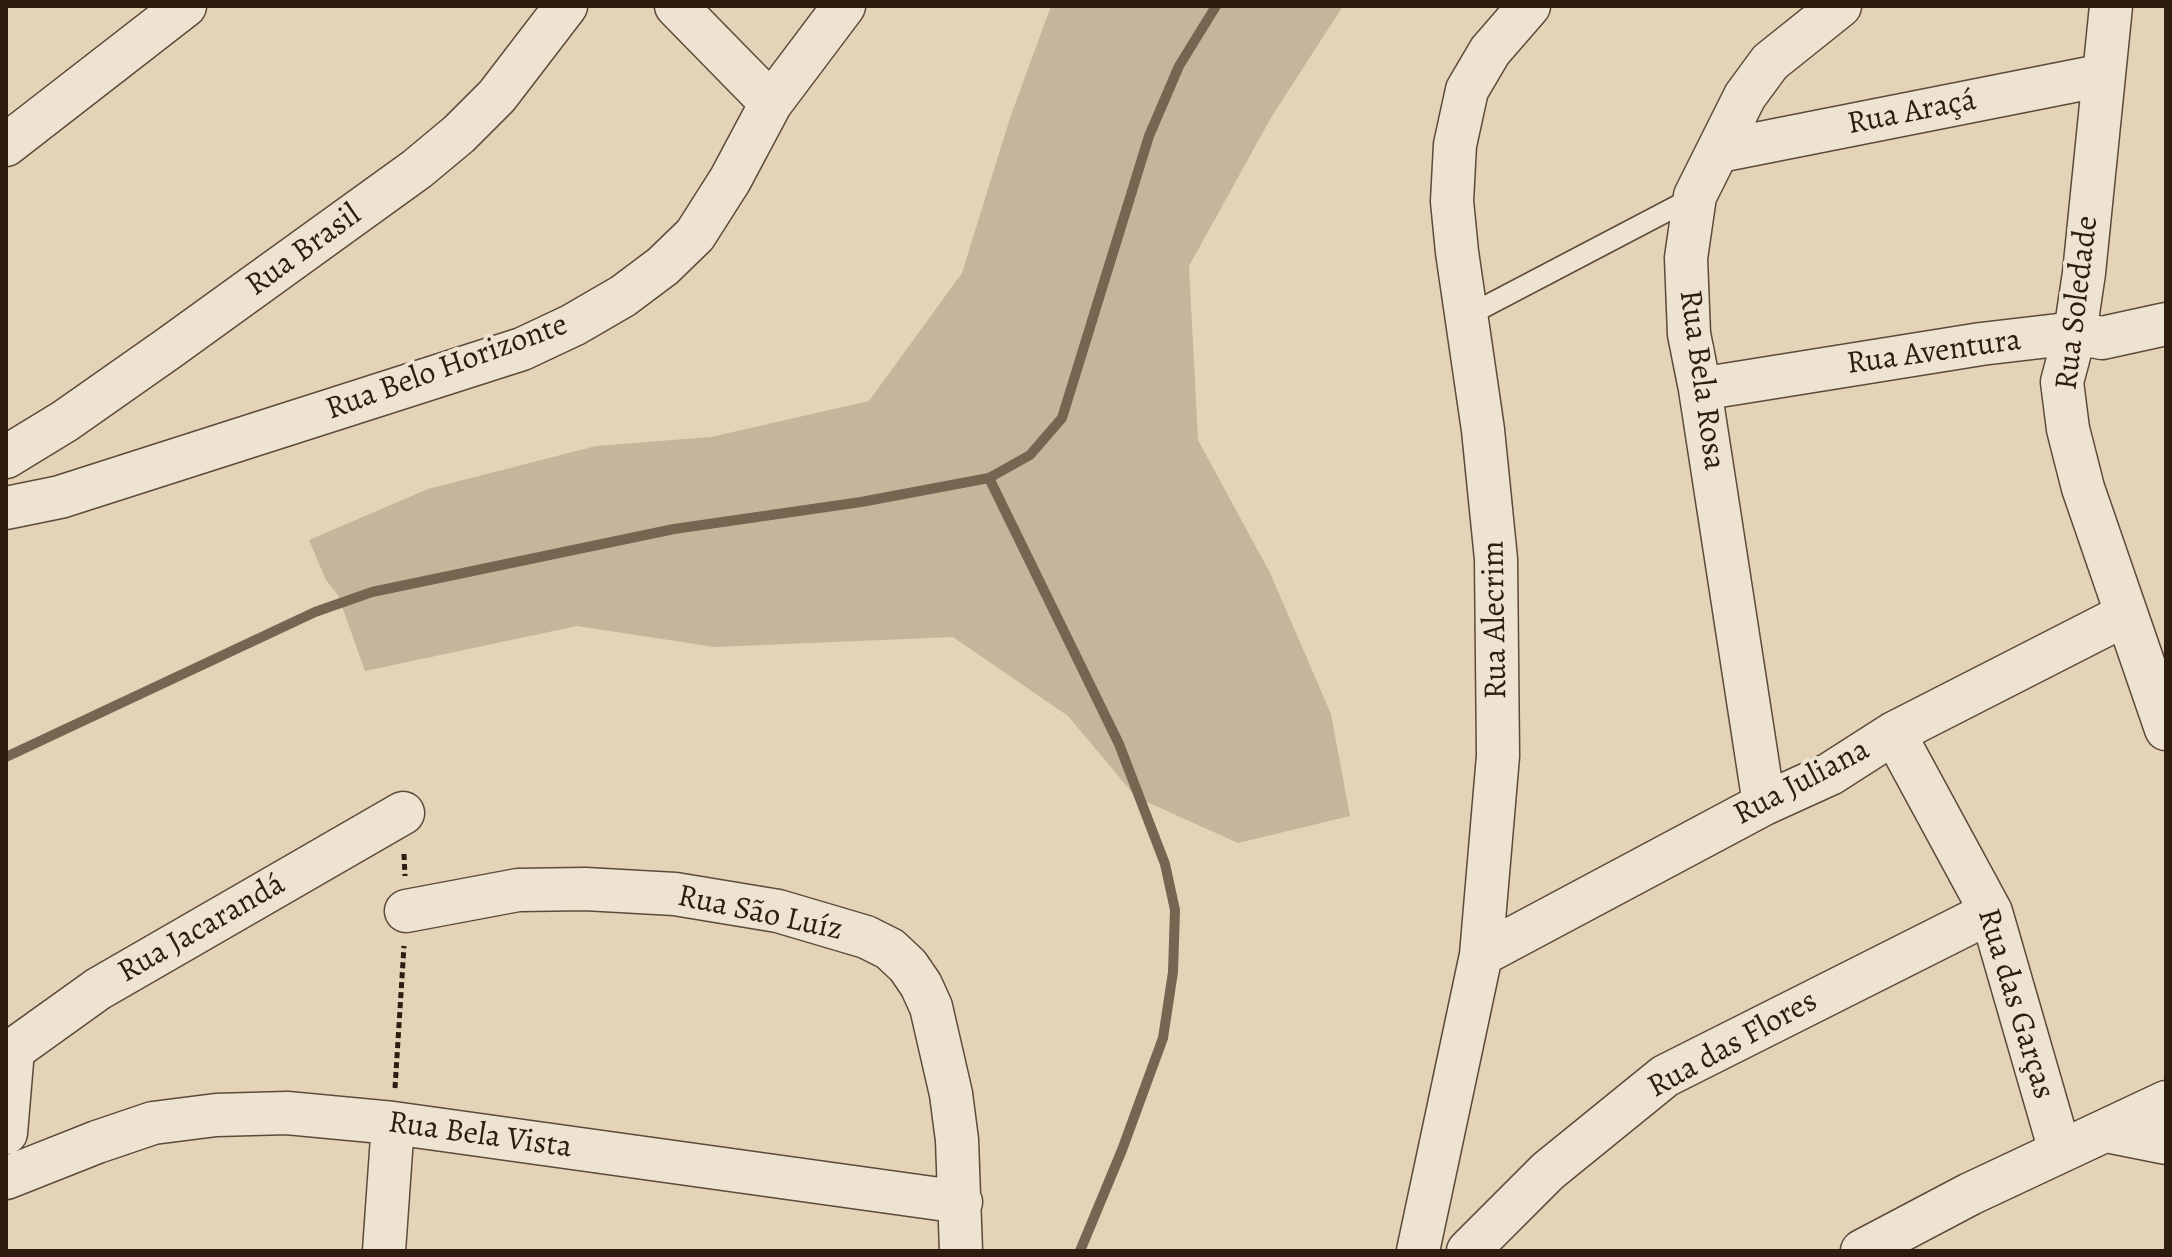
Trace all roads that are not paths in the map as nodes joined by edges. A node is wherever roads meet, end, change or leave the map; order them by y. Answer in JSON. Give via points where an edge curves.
{"nodes":[{"id":1,"x":185,"y":6,"type":"edge"},
{"id":2,"x":566,"y":6,"type":"edge"},
{"id":3,"x":676,"y":6,"type":"edge"},
{"id":4,"x":844,"y":6,"type":"edge"},
{"id":5,"x":1529,"y":6,"type":"edge"},
{"id":6,"x":1840,"y":6,"type":"edge"},
{"id":7,"x":2111,"y":6,"type":"edge"},
{"id":8,"x":2104,"y":75,"type":"junction"},
{"id":9,"x":771,"y":103,"type":"junction"},
{"id":10,"x":6,"y":145,"type":"edge"},
{"id":11,"x":1720,"y":151,"type":"junction"},
{"id":12,"x":1695,"y":196,"type":"junction"},
{"id":13,"x":1467,"y":316,"type":"junction"},
{"id":14,"x":2166,"y":324,"type":"edge"},
{"id":15,"x":2075,"y":333,"type":"junction"},
{"id":16,"x":1700,"y":389,"type":"junction"},
{"id":17,"x":6,"y":457,"type":"edge"},
{"id":18,"x":6,"y":508,"type":"edge"},
{"id":19,"x":2125,"y":615,"type":"junction"},
{"id":20,"x":2166,"y":729,"type":"edge"},
{"id":21,"x":1894,"y":733,"type":"junction"},
{"id":22,"x":1764,"y":804,"type":"junction"},
{"id":23,"x":403,"y":813,"type":"road end"},
{"id":24,"x":406,"y":911,"type":"road end"},
{"id":25,"x":1991,"y":912,"type":"junction"},
{"id":26,"x":1481,"y":955,"type":"junction"},
{"id":27,"x":9,"y":1052,"type":"edge"},
{"id":28,"x":2166,"y":1102,"type":"edge"},
{"id":29,"x":393,"y":1123,"type":"junction"},
{"id":30,"x":2106,"y":1131,"type":"junction"},
{"id":31,"x":6,"y":1133,"type":"edge"},
{"id":32,"x":2166,"y":1143,"type":"edge"},
{"id":33,"x":2060,"y":1151,"type":"junction"},
{"id":34,"x":6,"y":1178,"type":"edge"},
{"id":35,"x":961,"y":1202,"type":"junction"},
{"id":36,"x":384,"y":1251,"type":"edge"},
{"id":37,"x":961,"y":1251,"type":"edge"},
{"id":38,"x":1418,"y":1251,"type":"edge"},
{"id":39,"x":1468,"y":1251,"type":"edge"},
{"id":40,"x":1862,"y":1251,"type":"edge"}],
"edges":[{"from":1,"to":10,"type":"street"},
{"from":2,"to":17,"type":"street","name":"Rua Brasil","via":[[497,96],[417,169],[156,358]]},
{"from":3,"to":9,"type":"street"},
{"from":4,"to":9,"type":"street","name":"Rua Belo Horizonte"},
{"from":5,"to":13,"type":"street","name":"Rua Alecrim","via":[[1490,51],[1467,90],[1455,145],[1452,201]]},
{"from":6,"to":11,"type":"street","name":"Rua Bela Rosa","via":[[1770,62],[1745,96]]},
{"from":7,"to":8,"type":"street","name":"Rua Soledade"},
{"from":8,"to":11,"type":"street","name":"Rua Araçá"},
{"from":8,"to":15,"type":"street","name":"Rua Soledade"},
{"from":9,"to":18,"type":"street","name":"Rua Belo Horizonte","via":[[695,235],[623,296],[573,325],[522,349],[75,493]]},
{"from":11,"to":12,"type":"street","name":"Rua Bela Rosa"},
{"from":12,"to":13,"type":"lane"},
{"from":12,"to":16,"type":"street","name":"Rua Bela Rosa","via":[[1686,258],[1687,299]]},
{"from":13,"to":26,"type":"street","name":"Rua Alecrim","via":[[1496,559],[1498,756]]},
{"from":14,"to":15,"type":"street","name":"Rua Aventura","via":[[2102,338]]},
{"from":15,"to":16,"type":"street","name":"Rua Aventura"},
{"from":15,"to":19,"type":"street","name":"Rua Soledade","via":[[2062,382],[2068,429]]},
{"from":16,"to":22,"type":"street","name":"Rua Bela Rosa"},
{"from":19,"to":20,"type":"street","name":"Rua Soledade"},
{"from":19,"to":21,"type":"street","name":"Rua Juliana"},
{"from":21,"to":22,"type":"street","name":"Rua Juliana","via":[[1830,774]]},
{"from":21,"to":25,"type":"street","name":"Rua das Garças"},
{"from":22,"to":26,"type":"street","name":"Rua Juliana"},
{"from":23,"to":27,"type":"street","name":"Rua Jacarandá","via":[[98,989]]},
{"from":24,"to":35,"type":"street","name":"Rua São Luíz","via":[[518,890],[675,894],[778,911],[878,943],[908,966],[931,1007],[951,1094]]},
{"from":25,"to":33,"type":"street","name":"Rua das Garças"},
{"from":25,"to":39,"type":"street","name":"Rua das Flores","via":[[1665,1076],[1548,1171]]},
{"from":26,"to":38,"type":"street","name":"Rua Alecrim"},
{"from":27,"to":31,"type":"street"},
{"from":28,"to":30,"type":"street"},
{"from":29,"to":34,"type":"street","name":"Rua Bela Vista","via":[[287,1113],[153,1123]]},
{"from":29,"to":35,"type":"street","name":"Rua Bela Vista"},
{"from":29,"to":36,"type":"street"},
{"from":30,"to":32,"type":"street"},
{"from":30,"to":33,"type":"street"},
{"from":33,"to":40,"type":"street"},
{"from":35,"to":37,"type":"street","name":"Rua São Luíz"}]}
